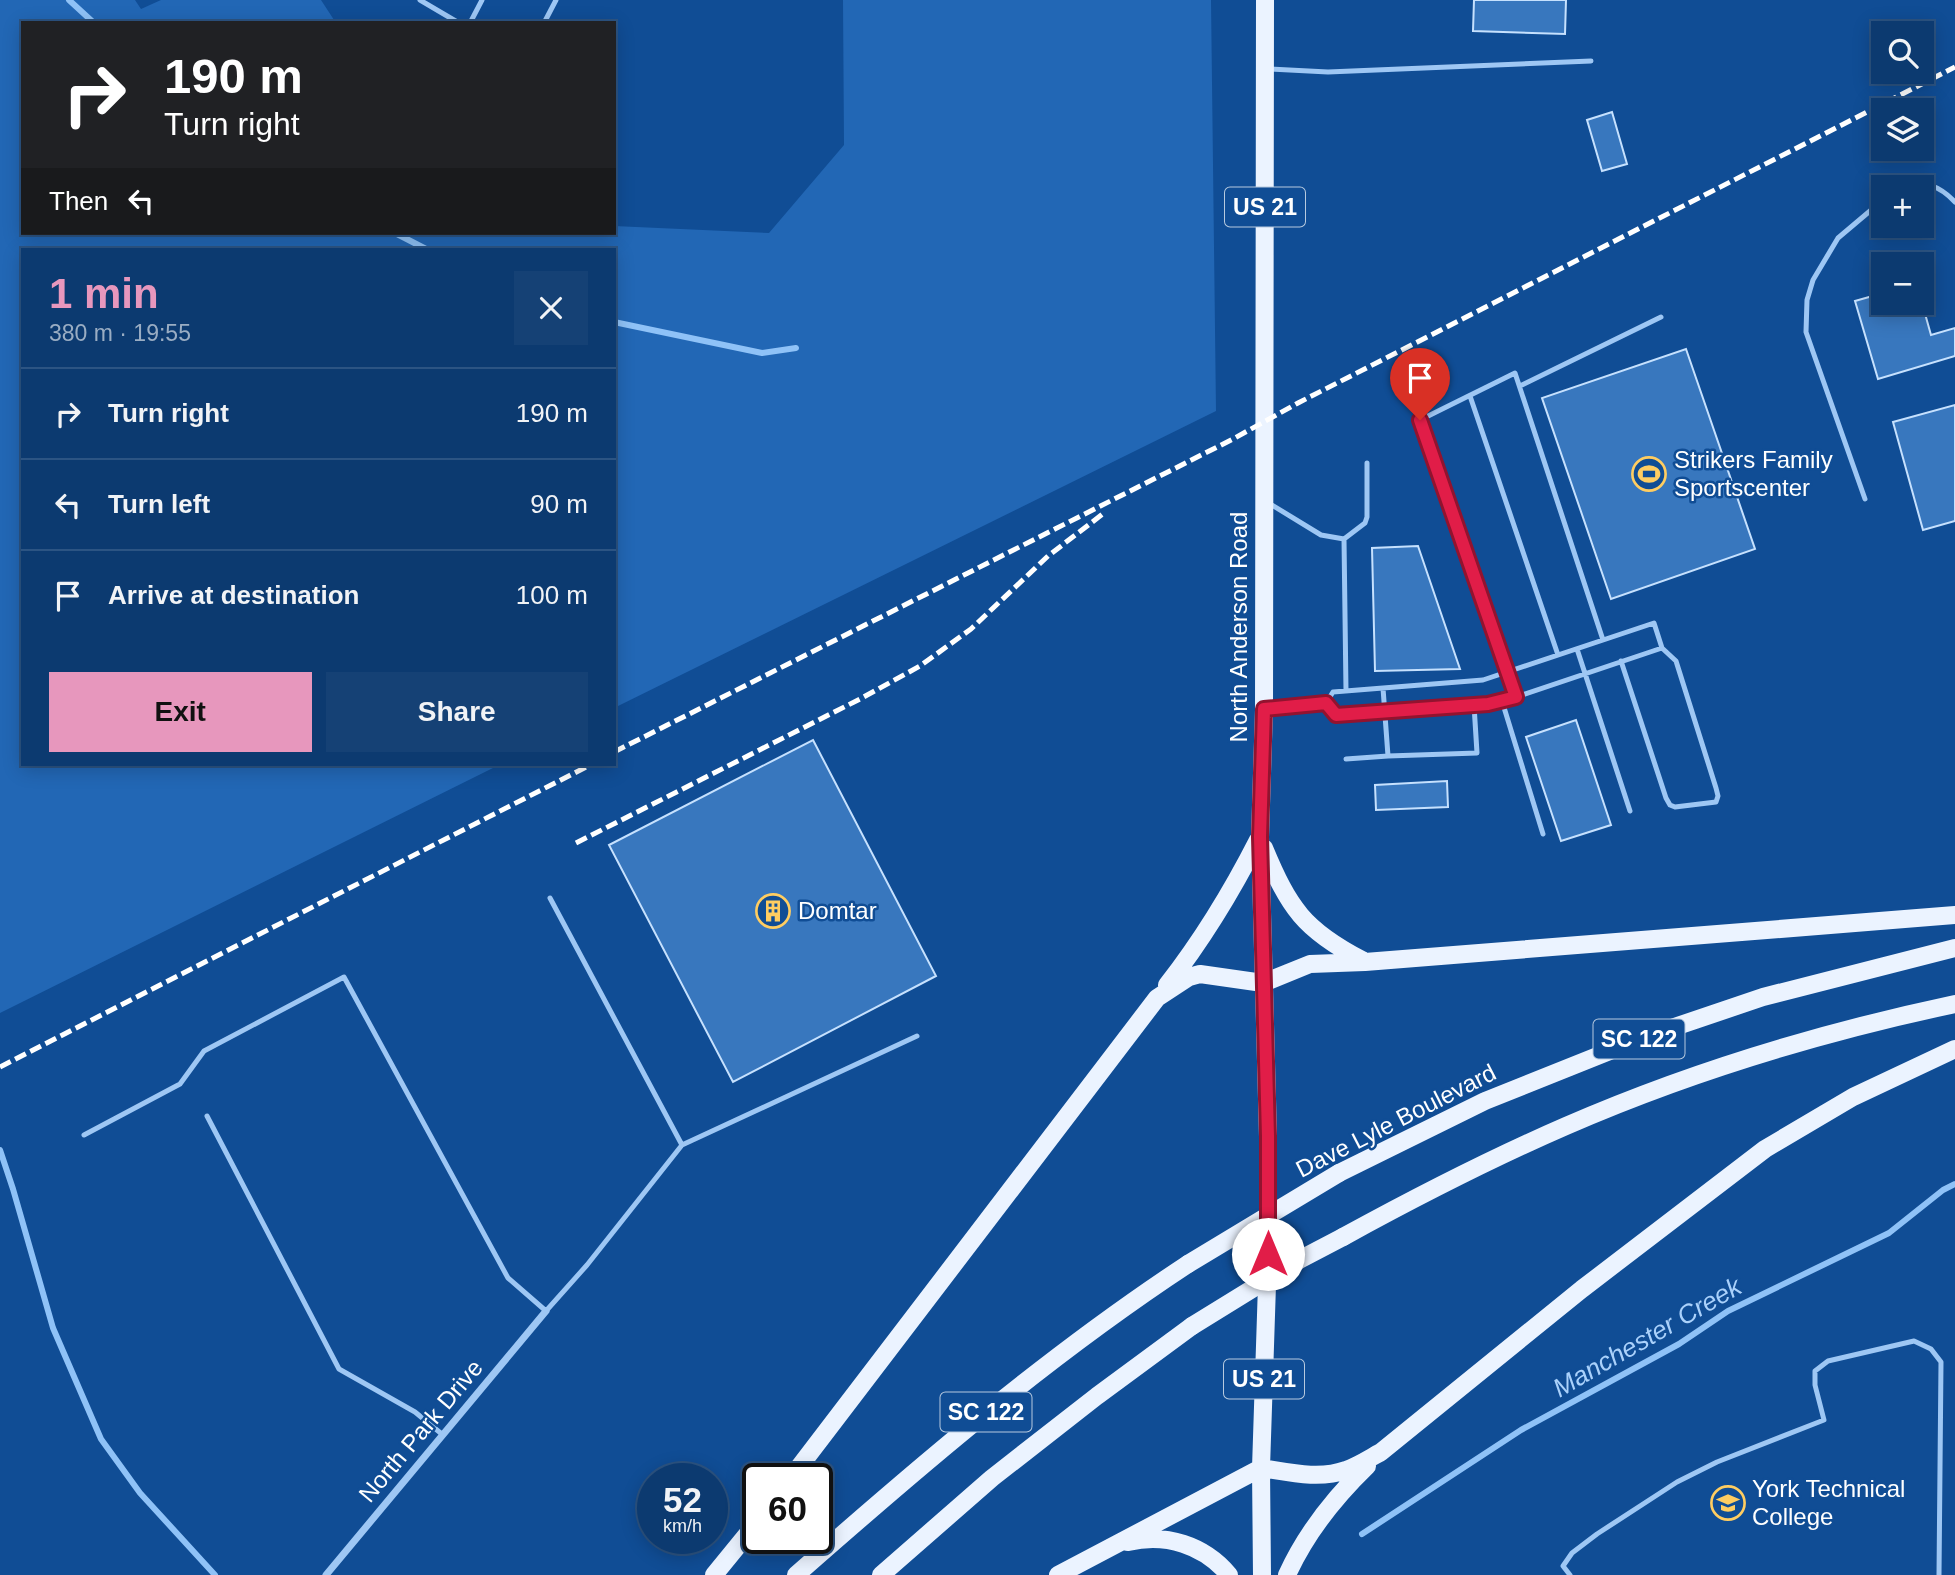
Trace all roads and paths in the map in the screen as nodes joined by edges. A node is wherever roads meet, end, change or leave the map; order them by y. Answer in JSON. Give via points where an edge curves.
{"nodes":[{"id":1,"x":420,"y":0,"type":"edge"},
{"id":2,"x":482,"y":0,"type":"edge"},
{"id":3,"x":556,"y":0,"type":"edge"},
{"id":4,"x":1265,"y":0,"type":"edge"},
{"id":5,"x":456,"y":21,"type":"edge"},
{"id":6,"x":471,"y":21,"type":"edge"},
{"id":7,"x":545,"y":21,"type":"edge"},
{"id":8,"x":1591,"y":61,"type":"dead end"},
{"id":9,"x":1265,"y":69,"type":"junction"},
{"id":10,"x":1934,"y":186,"type":"edge"},
{"id":11,"x":1955,"y":202,"type":"edge"},
{"id":12,"x":1871,"y":210,"type":"edge"},
{"id":13,"x":1661,"y":317,"type":"dead end"},
{"id":14,"x":1520,"y":386,"type":"junction"},
{"id":15,"x":1470,"y":396,"type":"junction"},
{"id":16,"x":1367,"y":463,"type":"dead end"},
{"id":17,"x":1865,"y":499,"type":"dead end"},
{"id":18,"x":1264,"y":500,"type":"junction"},
{"id":19,"x":1344,"y":539,"type":"junction"},
{"id":20,"x":1602,"y":640,"type":"junction"},
{"id":21,"x":1662,"y":648,"type":"junction"},
{"id":22,"x":1577,"y":649,"type":"junction"},
{"id":23,"x":1558,"y":655,"type":"junction"},
{"id":24,"x":1621,"y":662,"type":"junction"},
{"id":25,"x":1508,"y":673,"type":"junction"},
{"id":26,"x":1585,"y":674,"type":"junction"},
{"id":27,"x":1383,"y":688,"type":"junction"},
{"id":28,"x":1346,"y":691,"type":"junction"},
{"id":29,"x":1516,"y":697,"type":"junction"},
{"id":30,"x":1502,"y":701,"type":"junction"},
{"id":31,"x":1326,"y":703,"type":"junction"},
{"id":32,"x":1474,"y":705,"type":"junction"},
{"id":33,"x":1264,"y":709,"type":"junction"},
{"id":34,"x":1385,"y":711,"type":"junction"},
{"id":35,"x":1388,"y":756,"type":"junction"},
{"id":36,"x":1346,"y":759,"type":"dead end"},
{"id":37,"x":1630,"y":811,"type":"dead end"},
{"id":38,"x":1543,"y":834,"type":"dead end"},
{"id":39,"x":1260,"y":837,"type":"junction"},
{"id":40,"x":550,"y":898,"type":"dead end"},
{"id":41,"x":1955,"y":915,"type":"edge"},
{"id":42,"x":1955,"y":948,"type":"edge"},
{"id":43,"x":1365,"y":962,"type":"junction"},
{"id":44,"x":1263,"y":983,"type":"junction"},
{"id":45,"x":1157,"y":998,"type":"junction"},
{"id":46,"x":1955,"y":1004,"type":"edge"},
{"id":47,"x":917,"y":1036,"type":"dead end"},
{"id":48,"x":1955,"y":1049,"type":"edge"},
{"id":49,"x":207,"y":1116,"type":"dead end"},
{"id":50,"x":84,"y":1135,"type":"dead end"},
{"id":51,"x":682,"y":1145,"type":"junction"},
{"id":52,"x":546,"y":1311,"type":"junction"},
{"id":53,"x":443,"y":1435,"type":"junction"},
{"id":54,"x":1381,"y":1452,"type":"junction"},
{"id":55,"x":802,"y":1463,"type":"edge"},
{"id":56,"x":1261,"y":1468,"type":"junction"},
{"id":57,"x":742,"y":1541,"type":"edge"},
{"id":58,"x":1107,"y":1548,"type":"junction"},
{"id":59,"x":326,"y":1575,"type":"edge"},
{"id":60,"x":714,"y":1575,"type":"edge"},
{"id":61,"x":796,"y":1575,"type":"edge"},
{"id":62,"x":881,"y":1575,"type":"edge"},
{"id":63,"x":1058,"y":1575,"type":"edge"},
{"id":64,"x":1229,"y":1575,"type":"edge"},
{"id":65,"x":1262,"y":1575,"type":"edge"},
{"id":66,"x":1287,"y":1575,"type":"edge"},
{"id":67,"x":1570,"y":1575,"type":"edge"},
{"id":68,"x":1939,"y":1575,"type":"edge"}],
"edges":[{"from":1,"to":5,"type":"lane"},
{"from":2,"to":6,"type":"lane"},
{"from":3,"to":7,"type":"lane"},
{"from":4,"to":9,"type":"main road","name":"North Anderson Road","number":"US 21"},
{"from":8,"to":9,"type":"lane","via":[[1328,72]]},
{"from":9,"to":18,"type":"main road","name":"North Anderson Road","number":"US 21"},
{"from":10,"to":11,"type":"lane"},
{"from":12,"to":17,"type":"lane","via":[[1838,238],[1813,279],[1806,332]]},
{"from":13,"to":14,"type":"lane"},
{"from":14,"to":15,"type":"lane","via":[[1515,373]]},
{"from":14,"to":20,"type":"lane"},
{"from":15,"to":23,"type":"lane"},
{"from":15,"to":25,"type":"lane","via":[[1420,420]]},
{"from":16,"to":19,"type":"lane","via":[[1367,517]]},
{"from":18,"to":19,"type":"lane","via":[[1321,535]]},
{"from":18,"to":33,"type":"main road","name":"North Anderson Road","number":"US 21"},
{"from":19,"to":28,"type":"lane"},
{"from":20,"to":21,"type":"lane","via":[[1654,623]]},
{"from":20,"to":22,"type":"lane"},
{"from":21,"to":24,"type":"lane"},
{"from":21,"to":24,"type":"lane","via":[[1676,661],[1716,788],[1718,796],[1712,804],[1670,805]]},
{"from":22,"to":23,"type":"lane"},
{"from":22,"to":26,"type":"lane"},
{"from":23,"to":25,"type":"lane"},
{"from":24,"to":26,"type":"lane"},
{"from":25,"to":27,"type":"lane","via":[[1483,680]]},
{"from":25,"to":29,"type":"lane"},
{"from":26,"to":29,"type":"lane"},
{"from":26,"to":37,"type":"lane"},
{"from":27,"to":28,"type":"lane"},
{"from":27,"to":34,"type":"lane"},
{"from":28,"to":31,"type":"lane","via":[[1333,692]]},
{"from":29,"to":30,"type":"lane"},
{"from":30,"to":32,"type":"lane"},
{"from":30,"to":38,"type":"lane"},
{"from":31,"to":33,"type":"lane"},
{"from":31,"to":34,"type":"lane","via":[[1336,715]]},
{"from":32,"to":34,"type":"lane"},
{"from":32,"to":35,"type":"lane","via":[[1477,752]]},
{"from":33,"to":39,"type":"main road","name":"North Anderson Road","number":"US 21"},
{"from":34,"to":35,"type":"lane"},
{"from":35,"to":36,"type":"lane"},
{"from":39,"to":43,"type":"main road","via":[[1295,909],[1323,938]]},
{"from":39,"to":44,"type":"main road","name":"North Anderson Road","number":"US 21"},
{"from":39,"to":45,"type":"main road","via":[[1229,897]]},
{"from":40,"to":51,"type":"lane"},
{"from":41,"to":43,"type":"main road"},
{"from":42,"to":61,"type":"main road","name":"Dave Lyle Boulevard","number":"SC 122","bridge":true,"via":[[1763,997],[1645,1037],[1485,1101],[1339,1173],[1188,1264],[1101,1324],[1025,1381]]},
{"from":43,"to":44,"type":"main road","via":[[1310,964]]},
{"from":44,"to":45,"type":"main road","via":[[1200,974]]},
{"from":44,"to":56,"type":"main road","name":"North Anderson Road","number":"US 21","via":[[1268,1254]]},
{"from":45,"to":55,"type":"main road"},
{"from":46,"to":62,"type":"main road","number":"SC 122","bridge":true,"via":[[1767,1053],[1567,1125],[1343,1237],[1192,1326],[992,1478]]},
{"from":47,"to":51,"type":"lane"},
{"from":48,"to":54,"type":"main road","via":[[1853,1097],[1765,1149]]},
{"from":49,"to":53,"type":"lane","via":[[339,1369],[415,1412]]},
{"from":50,"to":52,"type":"lane","via":[[180,1084],[204,1051],[344,977],[508,1278]]},
{"from":51,"to":52,"type":"lane"},
{"from":52,"to":53,"type":"street","name":"North Park Drive"},
{"from":53,"to":59,"type":"street","name":"North Park Drive"},
{"from":54,"to":56,"type":"main road","via":[[1344,1471],[1325,1475]]},
{"from":54,"to":66,"type":"main road","via":[[1339,1493]]},
{"from":56,"to":58,"type":"main road"},
{"from":56,"to":65,"type":"main road","number":"US 21"},
{"from":57,"to":60,"type":"main road"},
{"from":58,"to":63,"type":"main road"},
{"from":58,"to":64,"type":"main road","via":[[1155,1539],[1181,1542],[1200,1549]]},
{"from":67,"to":68,"type":"lane","via":[[1563,1566],[1573,1553],[1677,1482],[1824,1420],[1815,1371],[1828,1361],[1914,1342],[1931,1349],[1941,1362]]}]}
